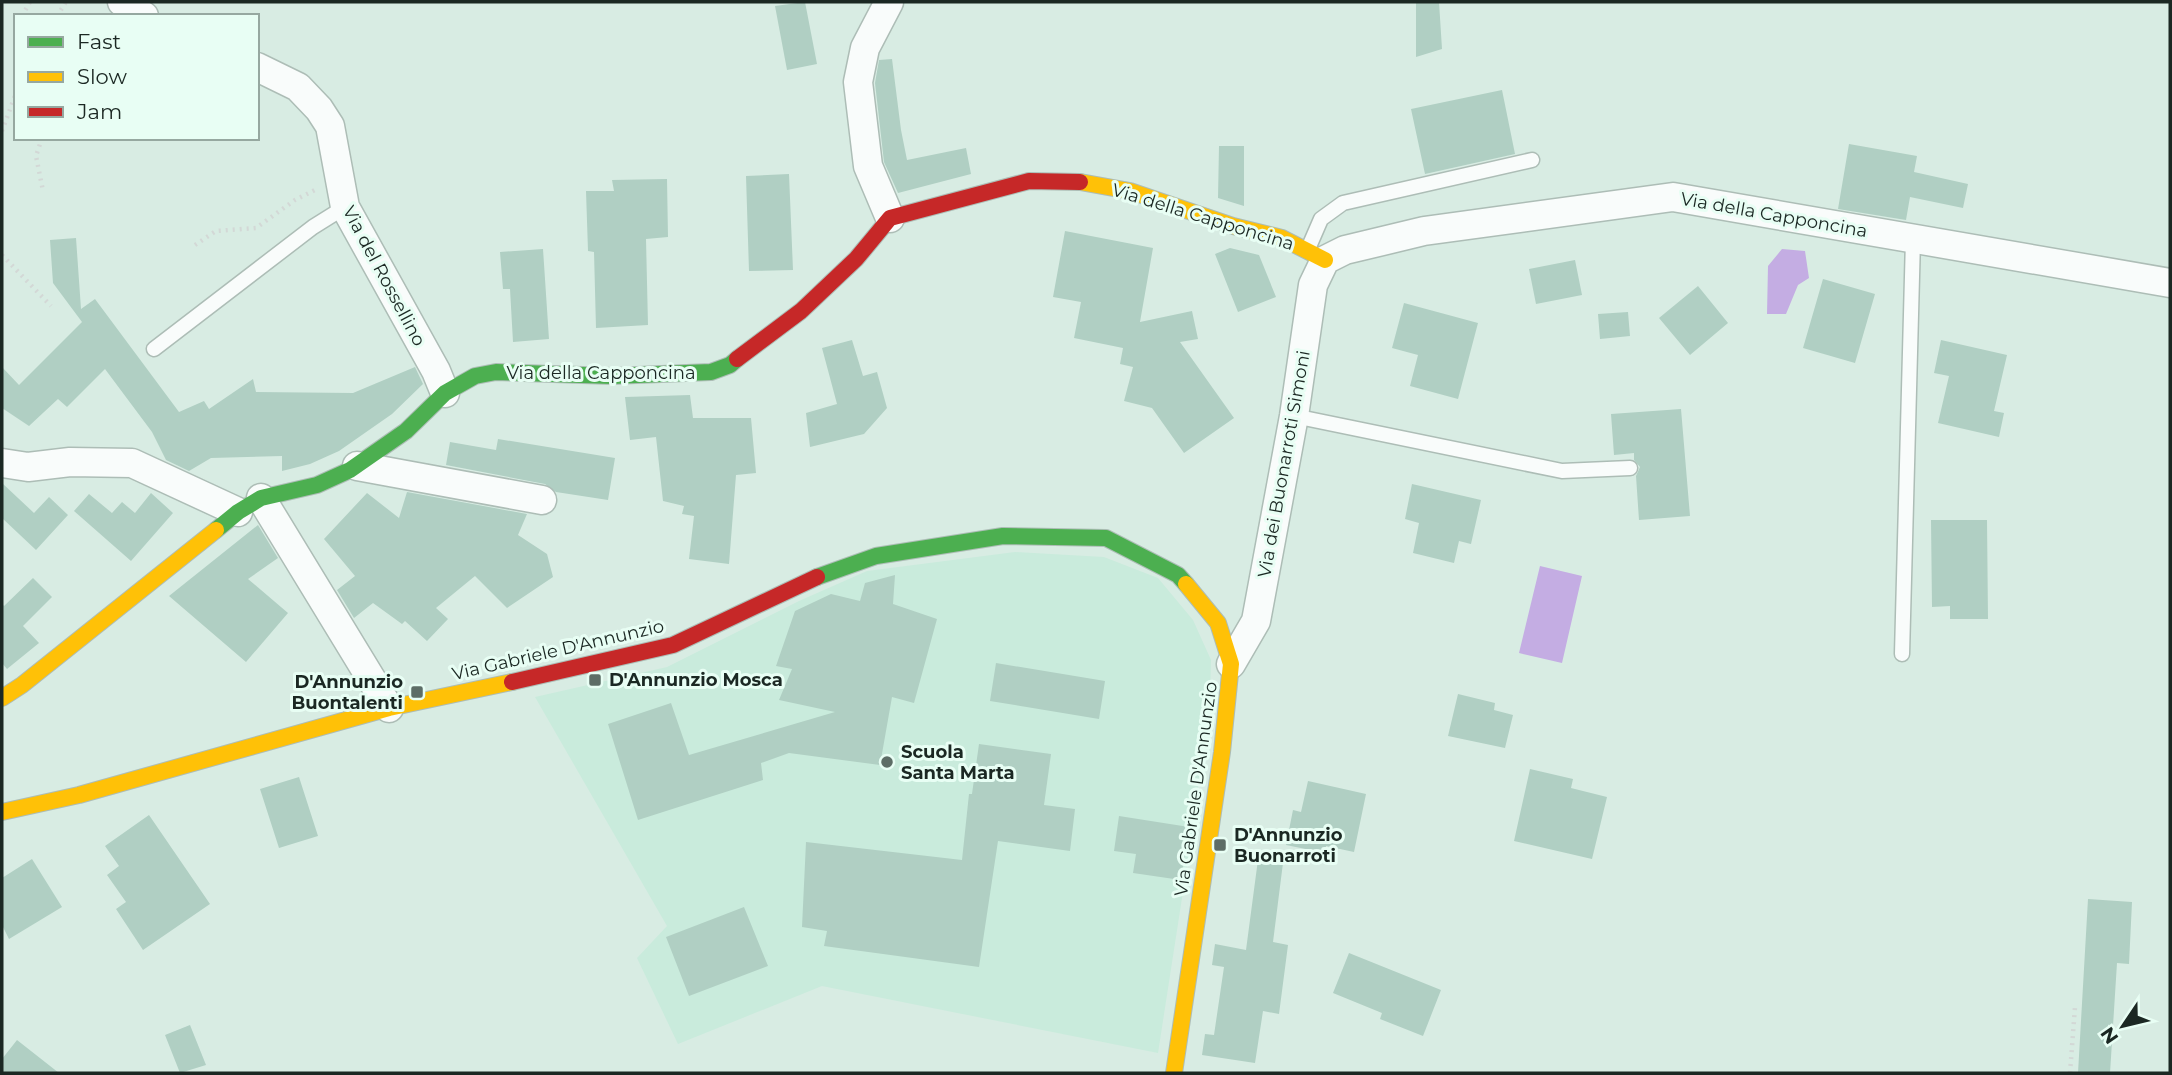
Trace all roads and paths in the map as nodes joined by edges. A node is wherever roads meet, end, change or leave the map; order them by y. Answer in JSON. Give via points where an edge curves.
{"nodes":[{"id":1,"x":122,"y":2,"type":"edge"},
{"id":2,"x":889,"y":2,"type":"edge"},
{"id":3,"x":141,"y":14,"type":"edge"},
{"id":4,"x":259,"y":68,"type":"edge"},
{"id":5,"x":14,"y":98,"type":"edge"},
{"id":6,"x":2,"y":131,"type":"edge"},
{"id":7,"x":41,"y":140,"type":"edge"},
{"id":8,"x":1532,"y":160,"type":"dead end"},
{"id":9,"x":339,"y":177,"type":"junction"},
{"id":10,"x":43,"y":191,"type":"dead end"},
{"id":11,"x":345,"y":208,"type":"junction"},
{"id":12,"x":890,"y":218,"type":"junction"},
{"id":13,"x":1913,"y":239,"type":"junction"},
{"id":14,"x":195,"y":245,"type":"dead end"},
{"id":15,"x":2,"y":254,"type":"edge"},
{"id":16,"x":1316,"y":255,"type":"junction"},
{"id":17,"x":2170,"y":283,"type":"edge"},
{"id":18,"x":51,"y":306,"type":"dead end"},
{"id":19,"x":154,"y":349,"type":"dead end"},
{"id":20,"x":445,"y":393,"type":"junction"},
{"id":21,"x":1294,"y":416,"type":"junction"},
{"id":22,"x":2,"y":463,"type":"edge"},
{"id":23,"x":357,"y":466,"type":"junction"},
{"id":24,"x":1630,"y":468,"type":"dead end"},
{"id":25,"x":542,"y":499,"type":"dead end"},
{"id":26,"x":250,"y":505,"type":"junction"},
{"id":27,"x":1902,"y":654,"type":"dead end"},
{"id":28,"x":1231,"y":664,"type":"junction"},
{"id":29,"x":2,"y":698,"type":"edge"},
{"id":30,"x":389,"y":708,"type":"junction"},
{"id":31,"x":2,"y":812,"type":"edge"},
{"id":32,"x":2075,"y":1007,"type":"dead end"},
{"id":33,"x":1174,"y":1073,"type":"edge"},
{"id":34,"x":2070,"y":1073,"type":"edge"}],
"edges":[{"from":1,"to":3,"type":"street"},
{"from":2,"to":12,"type":"street","via":[[865,48],[858,82],[869,166]]},
{"from":4,"to":9,"type":"street","name":"Via del Rossellino","via":[[298,87],[319,109],[330,126]]},
{"from":5,"to":6,"type":"path"},
{"from":7,"to":10,"type":"path","via":[[36,156]]},
{"from":8,"to":16,"type":"lane","via":[[1343,203],[1321,219]]},
{"from":9,"to":11,"type":"street","name":"Via del Rossellino"},
{"from":9,"to":14,"type":"path","via":[[256,228],[216,231]]},
{"from":11,"to":19,"type":"lane","via":[[313,227]]},
{"from":11,"to":20,"type":"street","name":"Via del Rossellino"},
{"from":12,"to":16,"type":"street","name":"Via della Capponcina","via":[[1029,181],[1084,182],[1130,191],[1282,239]]},
{"from":12,"to":20,"type":"street","name":"Via della Capponcina","via":[[856,259],[801,311],[730,365],[711,372],[624,375],[496,372],[475,376]]},
{"from":13,"to":16,"type":"street","name":"Via della Capponcina","via":[[1673,197],[1424,231]]},
{"from":13,"to":17,"type":"street","name":"Via della Capponcina"},
{"from":13,"to":27,"type":"lane"},
{"from":15,"to":18,"type":"path"},
{"from":16,"to":21,"type":"street","name":"Via dei Buonarroti Simoni"},
{"from":20,"to":23,"type":"street","name":"Via della Capponcina","via":[[406,431]]},
{"from":21,"to":24,"type":"lane","via":[[1562,471]]},
{"from":21,"to":28,"type":"street","name":"Via dei Buonarroti Simoni","via":[[1256,621]]},
{"from":22,"to":26,"type":"street","via":[[29,467],[132,463]]},
{"from":23,"to":25,"type":"street"},
{"from":23,"to":26,"type":"street","name":"Via della Capponcina","via":[[317,485]]},
{"from":26,"to":29,"type":"street","name":"Via della Capponcina"},
{"from":26,"to":30,"type":"street"},
{"from":28,"to":30,"type":"street","name":"Via Gabriele D'Annunzio","via":[[1218,623],[1178,575],[1106,538],[1003,536],[876,556],[829,570],[660,648]]},
{"from":28,"to":33,"type":"street","name":"Via Gabriele D'Annunzio"},
{"from":30,"to":31,"type":"street","name":"Via Gabriele D'Annunzio","via":[[79,795]]},
{"from":32,"to":34,"type":"path"}]}
